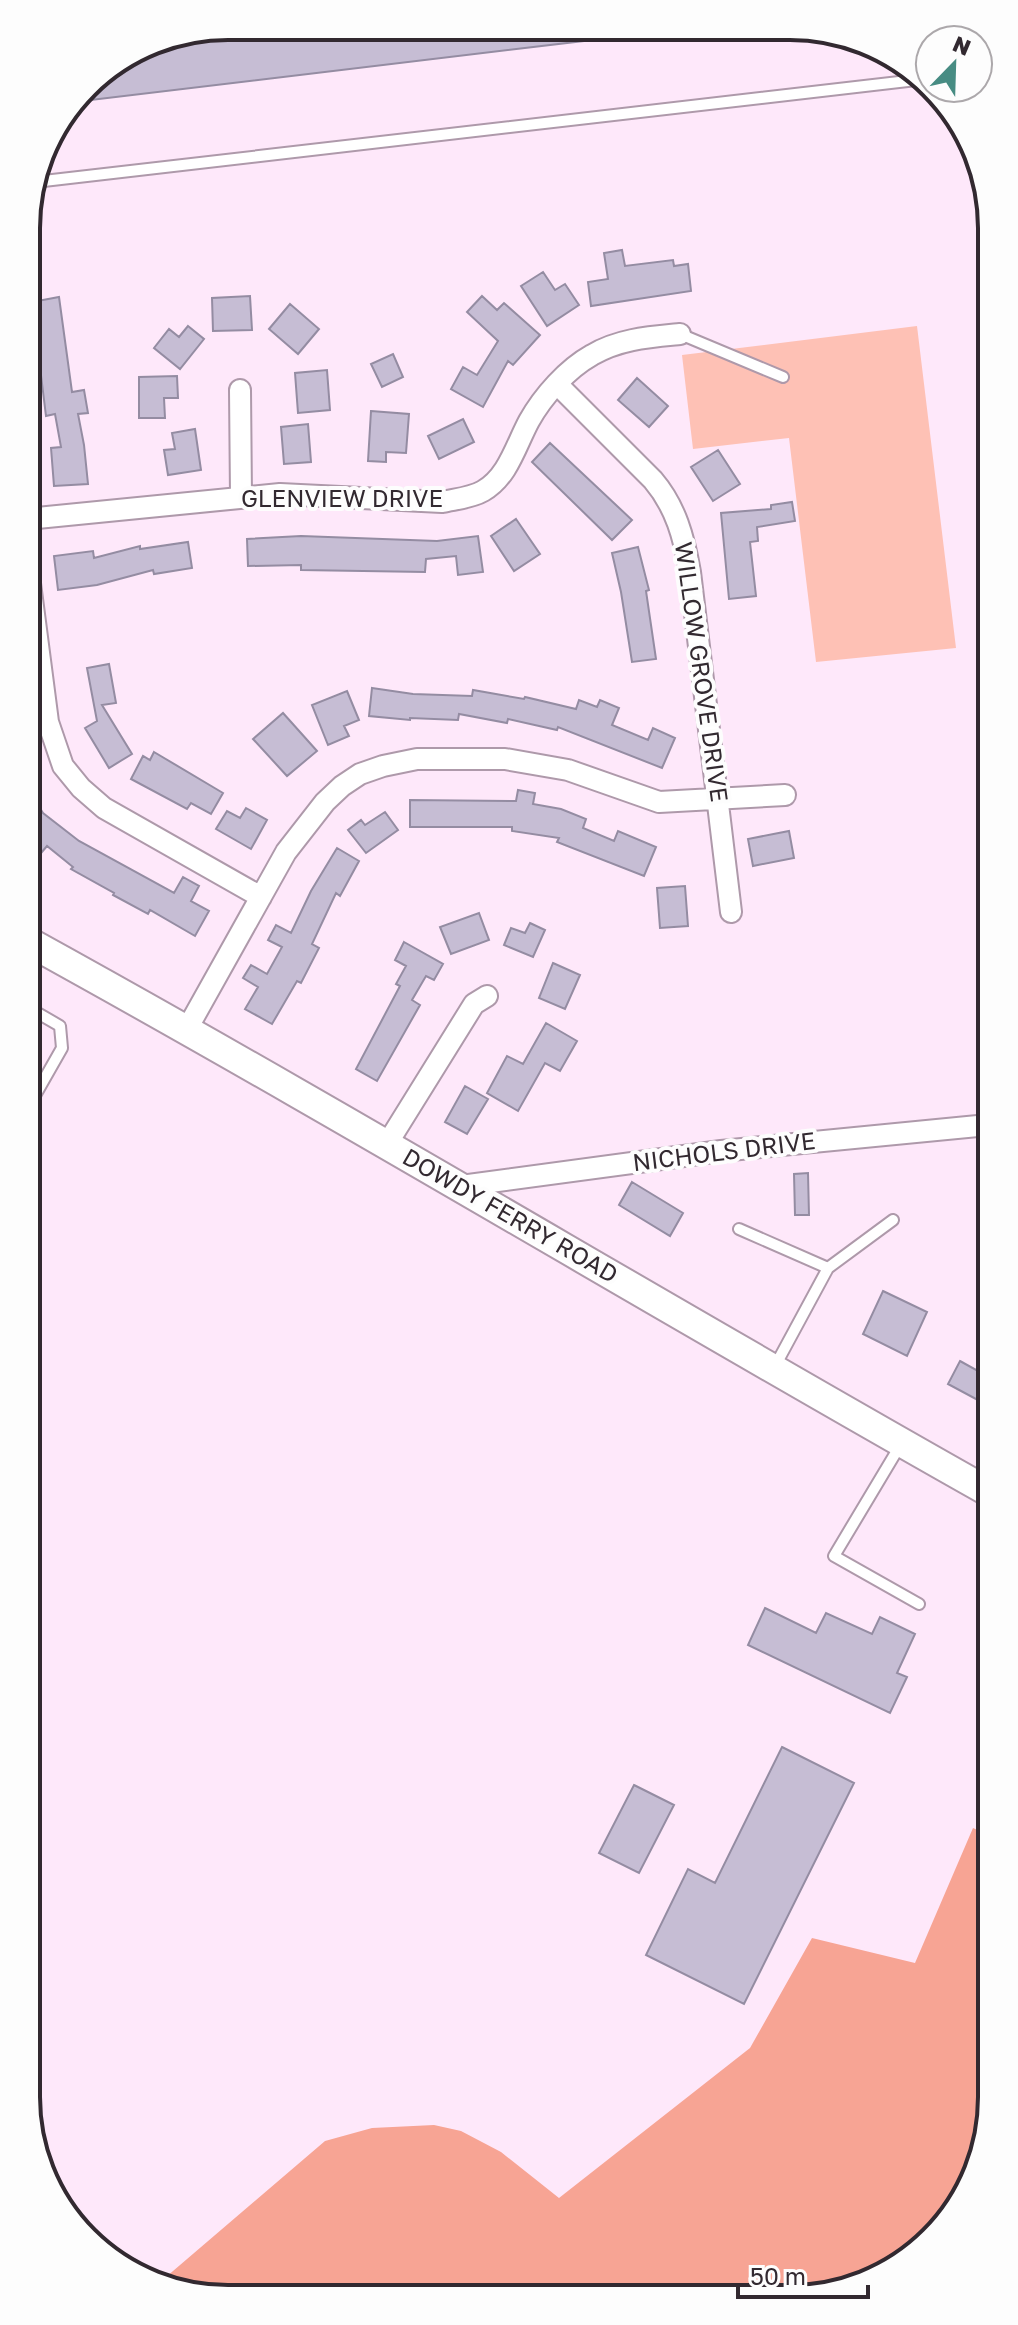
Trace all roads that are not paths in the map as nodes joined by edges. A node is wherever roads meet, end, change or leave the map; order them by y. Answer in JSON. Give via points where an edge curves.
{"nodes":[{"id":1,"x":907,"y":81,"type":"edge"},
{"id":2,"x":46,"y":181,"type":"edge"},
{"id":3,"x":680,"y":334,"type":"joint"},
{"id":4,"x":783,"y":377,"type":"dead end"},
{"id":5,"x":557,"y":384,"type":"junction"},
{"id":6,"x":240,"y":390,"type":"dead end"},
{"id":7,"x":241,"y":497,"type":"junction"},
{"id":8,"x":40,"y":518,"type":"edge"},
{"id":9,"x":40,"y":660,"type":"edge"},
{"id":10,"x":785,"y":795,"type":"dead end"},
{"id":11,"x":719,"y":799,"type":"junction"},
{"id":12,"x":261,"y":897,"type":"junction"},
{"id":13,"x":731,"y":912,"type":"dead end"},
{"id":14,"x":40,"y":948,"type":"edge"},
{"id":15,"x":487,"y":996,"type":"dead end"},
{"id":16,"x":40,"y":1014,"type":"edge"},
{"id":17,"x":187,"y":1029,"type":"junction"},
{"id":18,"x":40,"y":1087,"type":"edge"},
{"id":19,"x":978,"y":1126,"type":"edge"},
{"id":20,"x":387,"y":1144,"type":"junction"},
{"id":21,"x":461,"y":1186,"type":"junction"},
{"id":22,"x":893,"y":1220,"type":"dead end"},
{"id":23,"x":739,"y":1229,"type":"dead end"},
{"id":24,"x":828,"y":1268,"type":"junction"},
{"id":25,"x":773,"y":1370,"type":"junction"},
{"id":26,"x":902,"y":1443,"type":"junction"},
{"id":27,"x":978,"y":1486,"type":"edge"},
{"id":28,"x":919,"y":1604,"type":"dead end"}],
"edges":[{"from":1,"to":2,"type":"lane"},
{"from":3,"to":4,"type":"lane"},
{"from":3,"to":5,"type":"street","name":"GLENVIEW DRIVE","via":[[610,346]]},
{"from":5,"to":7,"type":"street","name":"GLENVIEW DRIVE","via":[[498,479],[482,492],[442,502]]},
{"from":5,"to":11,"type":"street","name":"WILLOW GROVE DRIVE","via":[[662,490],[678,520],[690,572]]},
{"from":6,"to":7,"type":"street"},
{"from":7,"to":8,"type":"street","name":"GLENVIEW DRIVE"},
{"from":9,"to":12,"type":"street","via":[[48,722],[63,766],[81,788],[104,808]]},
{"from":10,"to":11,"type":"street"},
{"from":11,"to":12,"type":"street","via":[[659,802],[568,770],[505,759],[417,759],[383,766],[360,774],[325,802],[286,852]]},
{"from":11,"to":13,"type":"street","name":"WILLOW GROVE DRIVE"},
{"from":12,"to":17,"type":"street"},
{"from":14,"to":17,"type":"street","name":"DOWDY FERRY ROAD"},
{"from":15,"to":20,"type":"street","via":[[474,1004]]},
{"from":16,"to":18,"type":"lane","via":[[60,1026],[62,1048]]},
{"from":17,"to":20,"type":"street","name":"DOWDY FERRY ROAD"},
{"from":19,"to":21,"type":"street","name":"NICHOLS DRIVE","via":[[721,1151]]},
{"from":20,"to":21,"type":"street","name":"DOWDY FERRY ROAD"},
{"from":21,"to":25,"type":"street","name":"DOWDY FERRY ROAD"},
{"from":22,"to":24,"type":"lane"},
{"from":23,"to":24,"type":"lane"},
{"from":24,"to":25,"type":"lane"},
{"from":25,"to":26,"type":"street","name":"DOWDY FERRY ROAD"},
{"from":26,"to":27,"type":"street","name":"DOWDY FERRY ROAD"},
{"from":26,"to":28,"type":"lane","via":[[834,1556]]}]}
